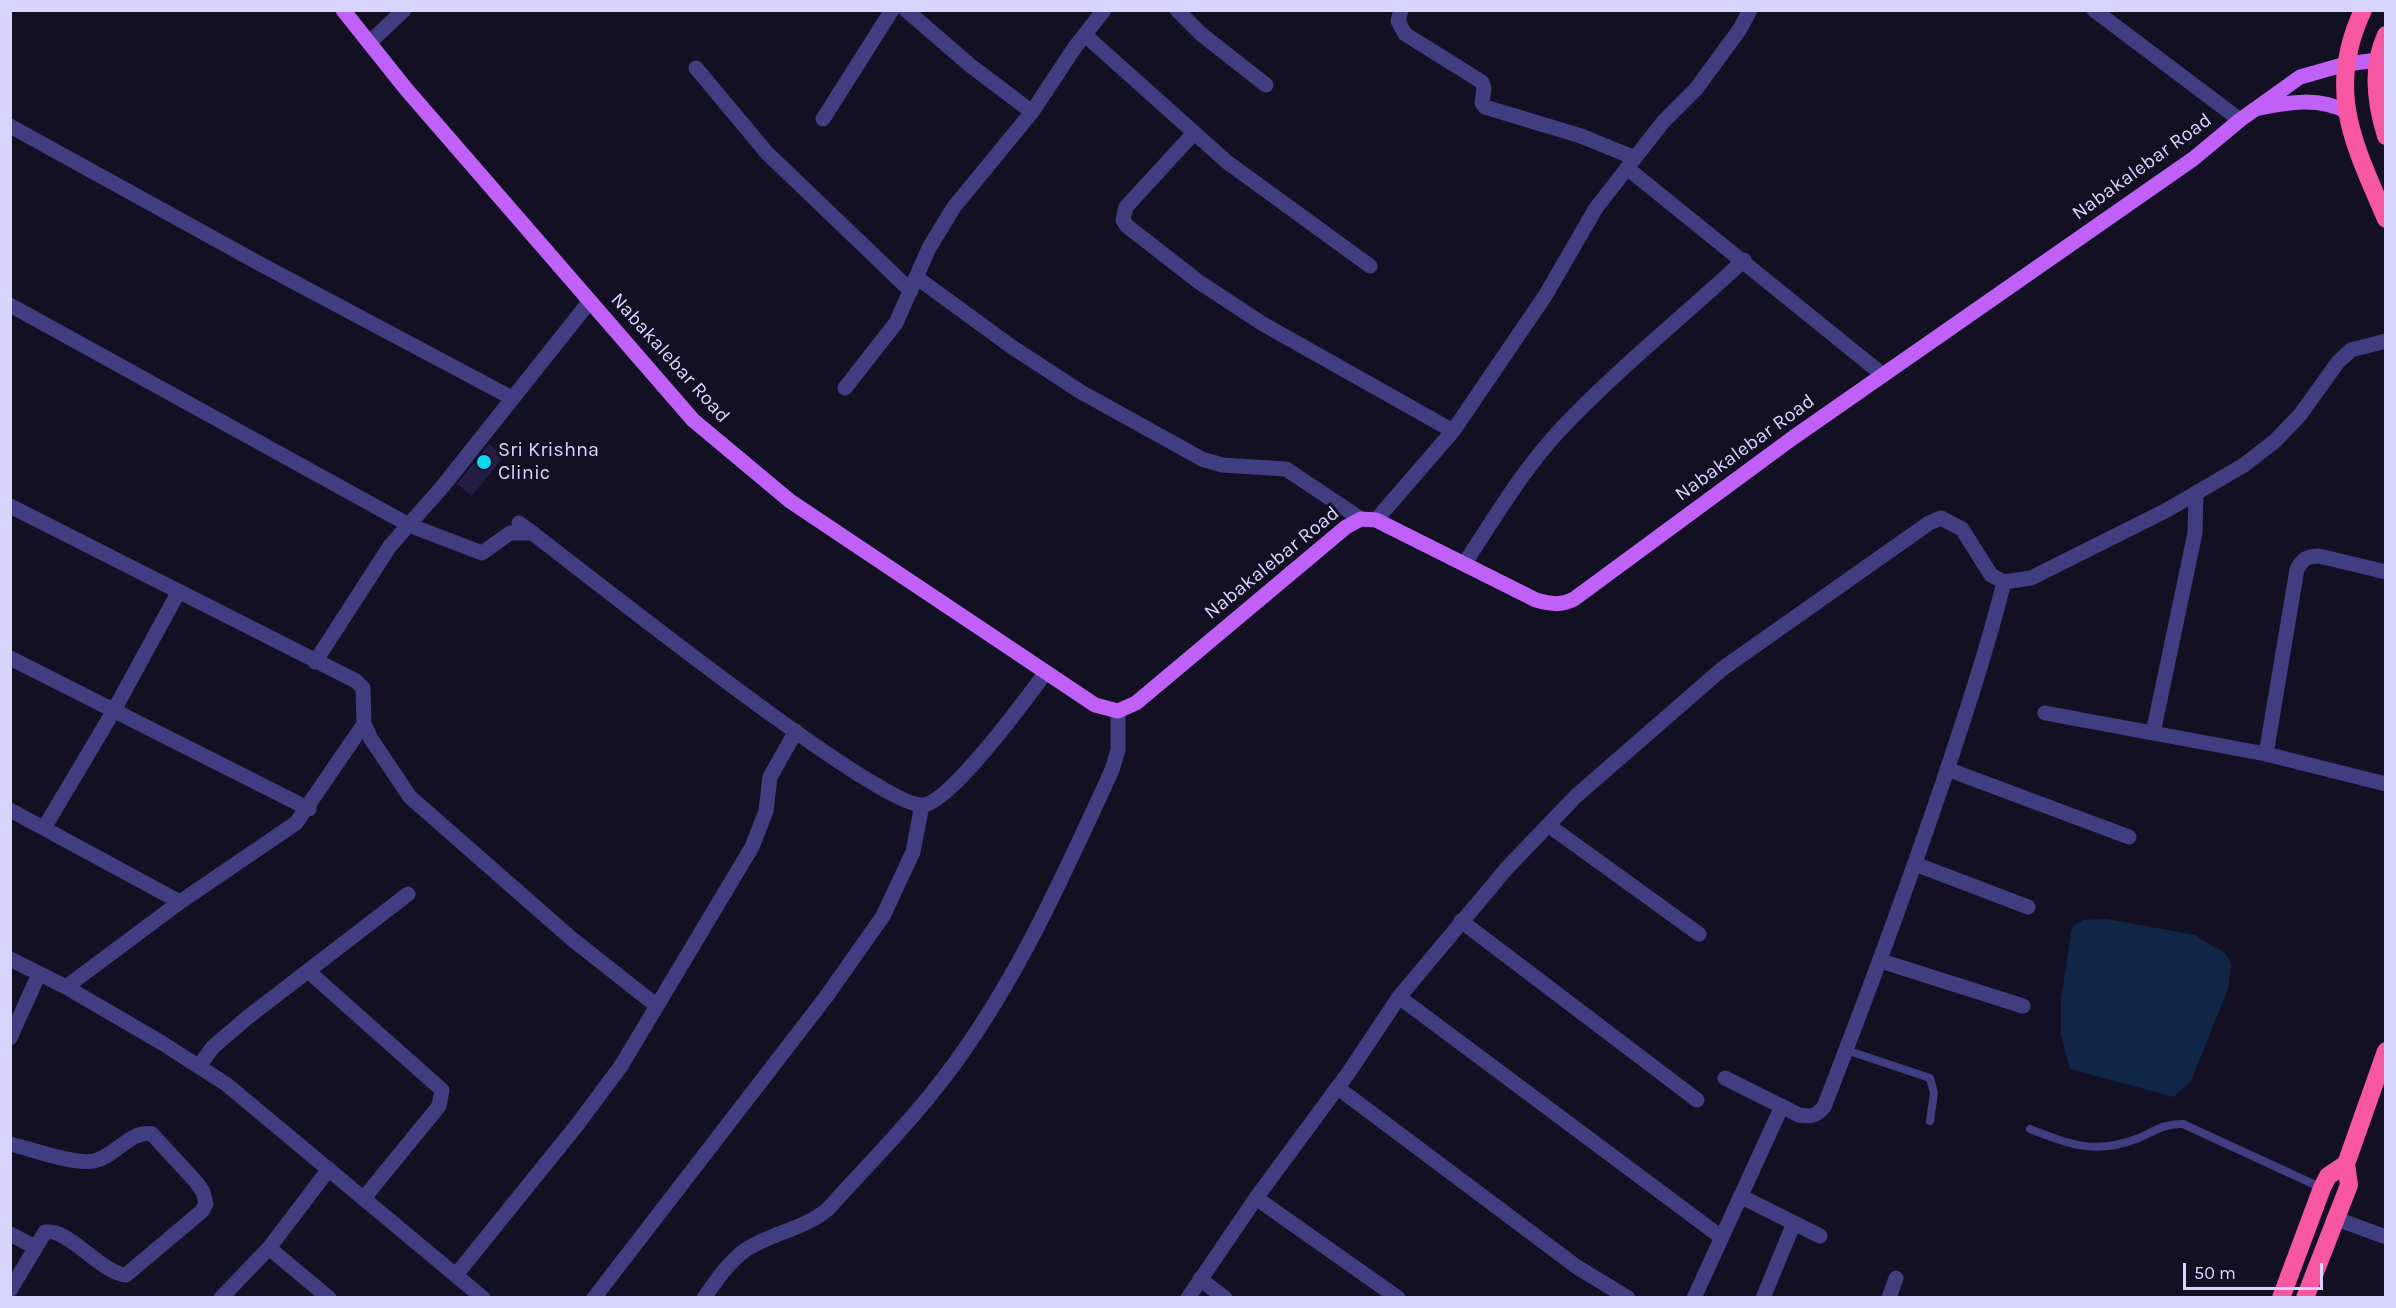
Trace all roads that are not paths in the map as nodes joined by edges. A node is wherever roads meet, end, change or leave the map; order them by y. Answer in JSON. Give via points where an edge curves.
{"nodes":[{"id":1,"x":343,"y":10,"type":"edge"},
{"id":2,"x":404,"y":10,"type":"edge"},
{"id":3,"x":892,"y":10,"type":"edge"},
{"id":4,"x":906,"y":10,"type":"edge"},
{"id":5,"x":1104,"y":10,"type":"edge"},
{"id":6,"x":1176,"y":10,"type":"edge"},
{"id":7,"x":1401,"y":10,"type":"edge"},
{"id":8,"x":1750,"y":10,"type":"edge"},
{"id":9,"x":2094,"y":10,"type":"edge"},
{"id":10,"x":2363,"y":10,"type":"edge"},
{"id":11,"x":1084,"y":34,"type":"junction"},
{"id":12,"x":2385,"y":35,"type":"edge"},
{"id":13,"x":369,"y":43,"type":"junction"},
{"id":14,"x":2378,"y":60,"type":"junction"},
{"id":15,"x":2346,"y":64,"type":"junction"},
{"id":16,"x":696,"y":68,"type":"dead end"},
{"id":17,"x":1266,"y":85,"type":"dead end"},
{"id":18,"x":2256,"y":109,"type":"junction"},
{"id":19,"x":1032,"y":112,"type":"junction"},
{"id":20,"x":2347,"y":112,"type":"junction"},
{"id":21,"x":823,"y":119,"type":"dead end"},
{"id":22,"x":2240,"y":120,"type":"junction"},
{"id":23,"x":10,"y":126,"type":"edge"},
{"id":24,"x":1194,"y":134,"type":"junction"},
{"id":25,"x":2385,"y":136,"type":"edge"},
{"id":26,"x":1631,"y":163,"type":"junction"},
{"id":27,"x":2385,"y":219,"type":"edge"},
{"id":28,"x":1744,"y":260,"type":"junction"},
{"id":29,"x":1370,"y":266,"type":"dead end"},
{"id":30,"x":914,"y":284,"type":"junction"},
{"id":31,"x":590,"y":301,"type":"junction"},
{"id":32,"x":10,"y":305,"type":"edge"},
{"id":33,"x":2385,"y":341,"type":"edge"},
{"id":34,"x":1883,"y":375,"type":"junction"},
{"id":35,"x":845,"y":388,"type":"dead end"},
{"id":36,"x":512,"y":398,"type":"junction"},
{"id":37,"x":1453,"y":431,"type":"junction"},
{"id":38,"x":2196,"y":493,"type":"junction"},
{"id":39,"x":10,"y":506,"type":"edge"},
{"id":40,"x":1360,"y":519,"type":"junction"},
{"id":41,"x":1376,"y":520,"type":"junction"},
{"id":42,"x":519,"y":522,"type":"dead end"},
{"id":43,"x":409,"y":525,"type":"junction"},
{"id":44,"x":533,"y":533,"type":"junction"},
{"id":45,"x":1464,"y":564,"type":"junction"},
{"id":46,"x":2385,"y":572,"type":"edge"},
{"id":47,"x":2004,"y":582,"type":"junction"},
{"id":48,"x":178,"y":593,"type":"junction"},
{"id":49,"x":10,"y":658,"type":"edge"},
{"id":50,"x":315,"y":662,"type":"junction"},
{"id":51,"x":1046,"y":672,"type":"junction"},
{"id":52,"x":1118,"y":711,"type":"junction"},
{"id":53,"x":113,"y":712,"type":"junction"},
{"id":54,"x":2045,"y":713,"type":"dead end"},
{"id":55,"x":364,"y":724,"type":"junction"},
{"id":56,"x":796,"y":731,"type":"junction"},
{"id":57,"x":2153,"y":733,"type":"junction"},
{"id":58,"x":2266,"y":754,"type":"junction"},
{"id":59,"x":1947,"y":769,"type":"junction"},
{"id":60,"x":2385,"y":784,"type":"edge"},
{"id":61,"x":922,"y":806,"type":"junction"},
{"id":62,"x":309,"y":809,"type":"junction"},
{"id":63,"x":10,"y":810,"type":"edge"},
{"id":64,"x":1548,"y":825,"type":"junction"},
{"id":65,"x":44,"y":828,"type":"junction"},
{"id":66,"x":2129,"y":837,"type":"dead end"},
{"id":67,"x":1915,"y":864,"type":"junction"},
{"id":68,"x":408,"y":894,"type":"dead end"},
{"id":69,"x":180,"y":902,"type":"junction"},
{"id":70,"x":2028,"y":907,"type":"dead end"},
{"id":71,"x":1461,"y":921,"type":"junction"},
{"id":72,"x":1699,"y":934,"type":"dead end"},
{"id":73,"x":10,"y":959,"type":"edge"},
{"id":74,"x":1881,"y":961,"type":"junction"},
{"id":75,"x":308,"y":971,"type":"junction"},
{"id":76,"x":39,"y":974,"type":"junction"},
{"id":77,"x":66,"y":987,"type":"junction"},
{"id":78,"x":1399,"y":997,"type":"junction"},
{"id":79,"x":657,"y":1006,"type":"junction"},
{"id":80,"x":2023,"y":1006,"type":"dead end"},
{"id":81,"x":10,"y":1038,"type":"edge"},
{"id":82,"x":1846,"y":1050,"type":"junction"},
{"id":83,"x":2385,"y":1051,"type":"edge"},
{"id":84,"x":199,"y":1066,"type":"junction"},
{"id":85,"x":1725,"y":1078,"type":"dead end"},
{"id":86,"x":1338,"y":1088,"type":"junction"},
{"id":87,"x":1697,"y":1100,"type":"dead end"},
{"id":88,"x":1782,"y":1106,"type":"junction"},
{"id":89,"x":1930,"y":1121,"type":"dead end"},
{"id":90,"x":2030,"y":1129,"type":"dead end"},
{"id":91,"x":10,"y":1144,"type":"edge"},
{"id":92,"x":2346,"y":1164,"type":"junction"},
{"id":93,"x":329,"y":1169,"type":"junction"},
{"id":94,"x":2322,"y":1188,"type":"junction"},
{"id":95,"x":1740,"y":1196,"type":"junction"},
{"id":96,"x":364,"y":1198,"type":"junction"},
{"id":97,"x":1256,"y":1198,"type":"junction"},
{"id":98,"x":2334,"y":1218,"type":"junction"},
{"id":99,"x":1794,"y":1223,"type":"junction"},
{"id":100,"x":10,"y":1234,"type":"edge"},
{"id":101,"x":1820,"y":1236,"type":"dead end"},
{"id":102,"x":1721,"y":1237,"type":"junction"},
{"id":103,"x":2385,"y":1237,"type":"edge"},
{"id":104,"x":35,"y":1247,"type":"junction"},
{"id":105,"x":269,"y":1248,"type":"junction"},
{"id":106,"x":456,"y":1275,"type":"junction"},
{"id":107,"x":1896,"y":1278,"type":"dead end"},
{"id":108,"x":1200,"y":1280,"type":"junction"},
{"id":109,"x":10,"y":1290,"type":"edge"},
{"id":110,"x":221,"y":1298,"type":"edge"},
{"id":111,"x":328,"y":1298,"type":"edge"},
{"id":112,"x":483,"y":1298,"type":"edge"},
{"id":113,"x":594,"y":1298,"type":"edge"},
{"id":114,"x":704,"y":1298,"type":"edge"},
{"id":115,"x":1188,"y":1298,"type":"edge"},
{"id":116,"x":1225,"y":1298,"type":"edge"},
{"id":117,"x":1398,"y":1298,"type":"edge"},
{"id":118,"x":1628,"y":1298,"type":"edge"},
{"id":119,"x":1694,"y":1298,"type":"edge"},
{"id":120,"x":1763,"y":1298,"type":"edge"},
{"id":121,"x":1889,"y":1298,"type":"edge"},
{"id":122,"x":2282,"y":1298,"type":"edge"},
{"id":123,"x":2305,"y":1298,"type":"edge"}],
"edges":[{"from":1,"to":13,"type":"main road","name":"Nabakalebar Road"},
{"from":2,"to":13,"type":"street"},
{"from":3,"to":21,"type":"street"},
{"from":4,"to":19,"type":"street"},
{"from":5,"to":11,"type":"street"},
{"from":6,"to":17,"type":"street"},
{"from":7,"to":26,"type":"street","via":[[1398,21],[1405,34],[1482,82],[1485,107],[1581,136]]},
{"from":8,"to":26,"type":"street","via":[[1696,89]]},
{"from":9,"to":22,"type":"street"},
{"from":10,"to":15,"type":"highway","via":[[2352,34]]},
{"from":11,"to":19,"type":"street"},
{"from":11,"to":24,"type":"street"},
{"from":12,"to":14,"type":"highway"},
{"from":13,"to":31,"type":"main road","name":"Nabakalebar Road"},
{"from":14,"to":15,"type":"main road","name":"Nabakalebar Road"},
{"from":14,"to":25,"type":"highway","via":[[2377,108]]},
{"from":15,"to":18,"type":"main road","name":"Nabakalebar Road","via":[[2300,77]]},
{"from":15,"to":20,"type":"highway"},
{"from":16,"to":30,"type":"street","via":[[767,153]]},
{"from":18,"to":20,"type":"main road","via":[[2301,102]]},
{"from":18,"to":22,"type":"main road","name":"Nabakalebar Road"},
{"from":19,"to":30,"type":"street","via":[[954,207],[929,248]]},
{"from":20,"to":27,"type":"highway","via":[[2348,127]]},
{"from":22,"to":34,"type":"main road","name":"Nabakalebar Road","via":[[2193,159]]},
{"from":23,"to":36,"type":"street"},
{"from":24,"to":29,"type":"street"},
{"from":24,"to":37,"type":"street","via":[[1126,207],[1123,220],[1127,226],[1199,282],[1263,324]]},
{"from":26,"to":28,"type":"street"},
{"from":26,"to":37,"type":"street","via":[[1596,208],[1545,296]]},
{"from":28,"to":34,"type":"street"},
{"from":28,"to":45,"type":"street","via":[[1558,432]]},
{"from":30,"to":35,"type":"street","via":[[885,340]]},
{"from":30,"to":40,"type":"street","via":[[1041,366],[1192,454],[1213,464],[1297,474]]},
{"from":31,"to":36,"type":"street"},
{"from":31,"to":51,"type":"main road","name":"Nabakalebar Road","via":[[693,420],[736,458],[790,501]]},
{"from":32,"to":43,"type":"street"},
{"from":33,"to":38,"type":"street","via":[[2351,350],[2275,441],[2244,465]]},
{"from":34,"to":45,"type":"main road","name":"Nabakalebar Road","via":[[1564,604],[1536,600]]},
{"from":36,"to":43,"type":"street"},
{"from":37,"to":41,"type":"street"},
{"from":38,"to":47,"type":"street","via":[[2031,578]]},
{"from":38,"to":57,"type":"street","via":[[2195,533]]},
{"from":39,"to":48,"type":"street"},
{"from":40,"to":41,"type":"main road","name":"Nabakalebar Road"},
{"from":40,"to":52,"type":"main road","name":"Nabakalebar Road","via":[[1136,703]]},
{"from":41,"to":45,"type":"main road","name":"Nabakalebar Road"},
{"from":42,"to":44,"type":"street"},
{"from":43,"to":44,"type":"street","via":[[482,553],[510,533]]},
{"from":43,"to":50,"type":"street","via":[[371,573]]},
{"from":44,"to":56,"type":"street"},
{"from":46,"to":58,"type":"street","via":[[2319,556],[2302,560],[2297,569]]},
{"from":47,"to":59,"type":"street"},
{"from":47,"to":64,"type":"street","via":[[1990,575],[1962,529],[1941,518],[1929,523],[1722,669]]},
{"from":48,"to":50,"type":"street"},
{"from":48,"to":53,"type":"street"},
{"from":49,"to":53,"type":"street"},
{"from":50,"to":55,"type":"street","via":[[363,688]]},
{"from":51,"to":52,"type":"main road","name":"Nabakalebar Road","via":[[1095,705]]},
{"from":51,"to":61,"type":"street","via":[[1014,716],[943,795]]},
{"from":52,"to":114,"type":"street","via":[[1118,750],[1112,770],[1055,895],[986,1016],[933,1092],[828,1209],[813,1222],[746,1250],[731,1262]]},
{"from":53,"to":62,"type":"street"},
{"from":53,"to":65,"type":"street"},
{"from":54,"to":57,"type":"street"},
{"from":55,"to":62,"type":"street"},
{"from":55,"to":79,"type":"street","via":[[416,803],[572,939]]},
{"from":56,"to":61,"type":"street","via":[[882,790]]},
{"from":56,"to":79,"type":"street","via":[[771,777],[763,819],[752,847]]},
{"from":57,"to":58,"type":"street"},
{"from":58,"to":60,"type":"street"},
{"from":59,"to":66,"type":"street"},
{"from":59,"to":67,"type":"street"},
{"from":61,"to":113,"type":"street","via":[[913,852],[883,916],[826,997]]},
{"from":62,"to":69,"type":"street","via":[[281,836]]},
{"from":63,"to":65,"type":"street"},
{"from":64,"to":71,"type":"street"},
{"from":64,"to":72,"type":"street"},
{"from":65,"to":69,"type":"street"},
{"from":67,"to":70,"type":"street"},
{"from":67,"to":74,"type":"street"},
{"from":68,"to":75,"type":"street"},
{"from":69,"to":77,"type":"street"},
{"from":71,"to":78,"type":"street"},
{"from":71,"to":87,"type":"street"},
{"from":73,"to":76,"type":"street"},
{"from":74,"to":80,"type":"street"},
{"from":74,"to":82,"type":"street"},
{"from":75,"to":84,"type":"street","via":[[213,1047]]},
{"from":75,"to":96,"type":"street","via":[[442,1090],[439,1106]]},
{"from":76,"to":77,"type":"street"},
{"from":76,"to":81,"type":"street"},
{"from":77,"to":84,"type":"street"},
{"from":78,"to":86,"type":"street"},
{"from":78,"to":102,"type":"street"},
{"from":79,"to":106,"type":"street","via":[[584,1117]]},
{"from":82,"to":88,"type":"street","via":[[1818,1114],[1809,1117]]},
{"from":82,"to":89,"type":"lane","via":[[1930,1078],[1934,1093]]},
{"from":83,"to":92,"type":"highway"},
{"from":84,"to":93,"type":"street"},
{"from":85,"to":88,"type":"street"},
{"from":86,"to":97,"type":"street"},
{"from":86,"to":118,"type":"street","via":[[1577,1267]]},
{"from":88,"to":95,"type":"street"},
{"from":90,"to":94,"type":"lane","via":[[2089,1148],[2116,1146],[2170,1123],[2183,1124]]},
{"from":91,"to":104,"type":"street","via":[[93,1161],[136,1135],[152,1134],[206,1198],[202,1210],[126,1275],[114,1272],[50,1230]]},
{"from":92,"to":94,"type":"highway","via":[[2328,1176]]},
{"from":92,"to":98,"type":"highway","via":[[2349,1185]]},
{"from":93,"to":96,"type":"street"},
{"from":93,"to":105,"type":"street"},
{"from":94,"to":122,"type":"highway"},
{"from":95,"to":99,"type":"street"},
{"from":95,"to":102,"type":"street"},
{"from":96,"to":106,"type":"street"},
{"from":97,"to":108,"type":"street"},
{"from":97,"to":117,"type":"street"},
{"from":98,"to":103,"type":"street"},
{"from":98,"to":123,"type":"highway"},
{"from":99,"to":101,"type":"street"},
{"from":99,"to":120,"type":"street"},
{"from":100,"to":104,"type":"street"},
{"from":102,"to":119,"type":"street"},
{"from":104,"to":109,"type":"street"},
{"from":105,"to":110,"type":"street"},
{"from":105,"to":111,"type":"street"},
{"from":106,"to":112,"type":"street"},
{"from":107,"to":121,"type":"street"},
{"from":108,"to":115,"type":"street"},
{"from":108,"to":116,"type":"street"}]}
